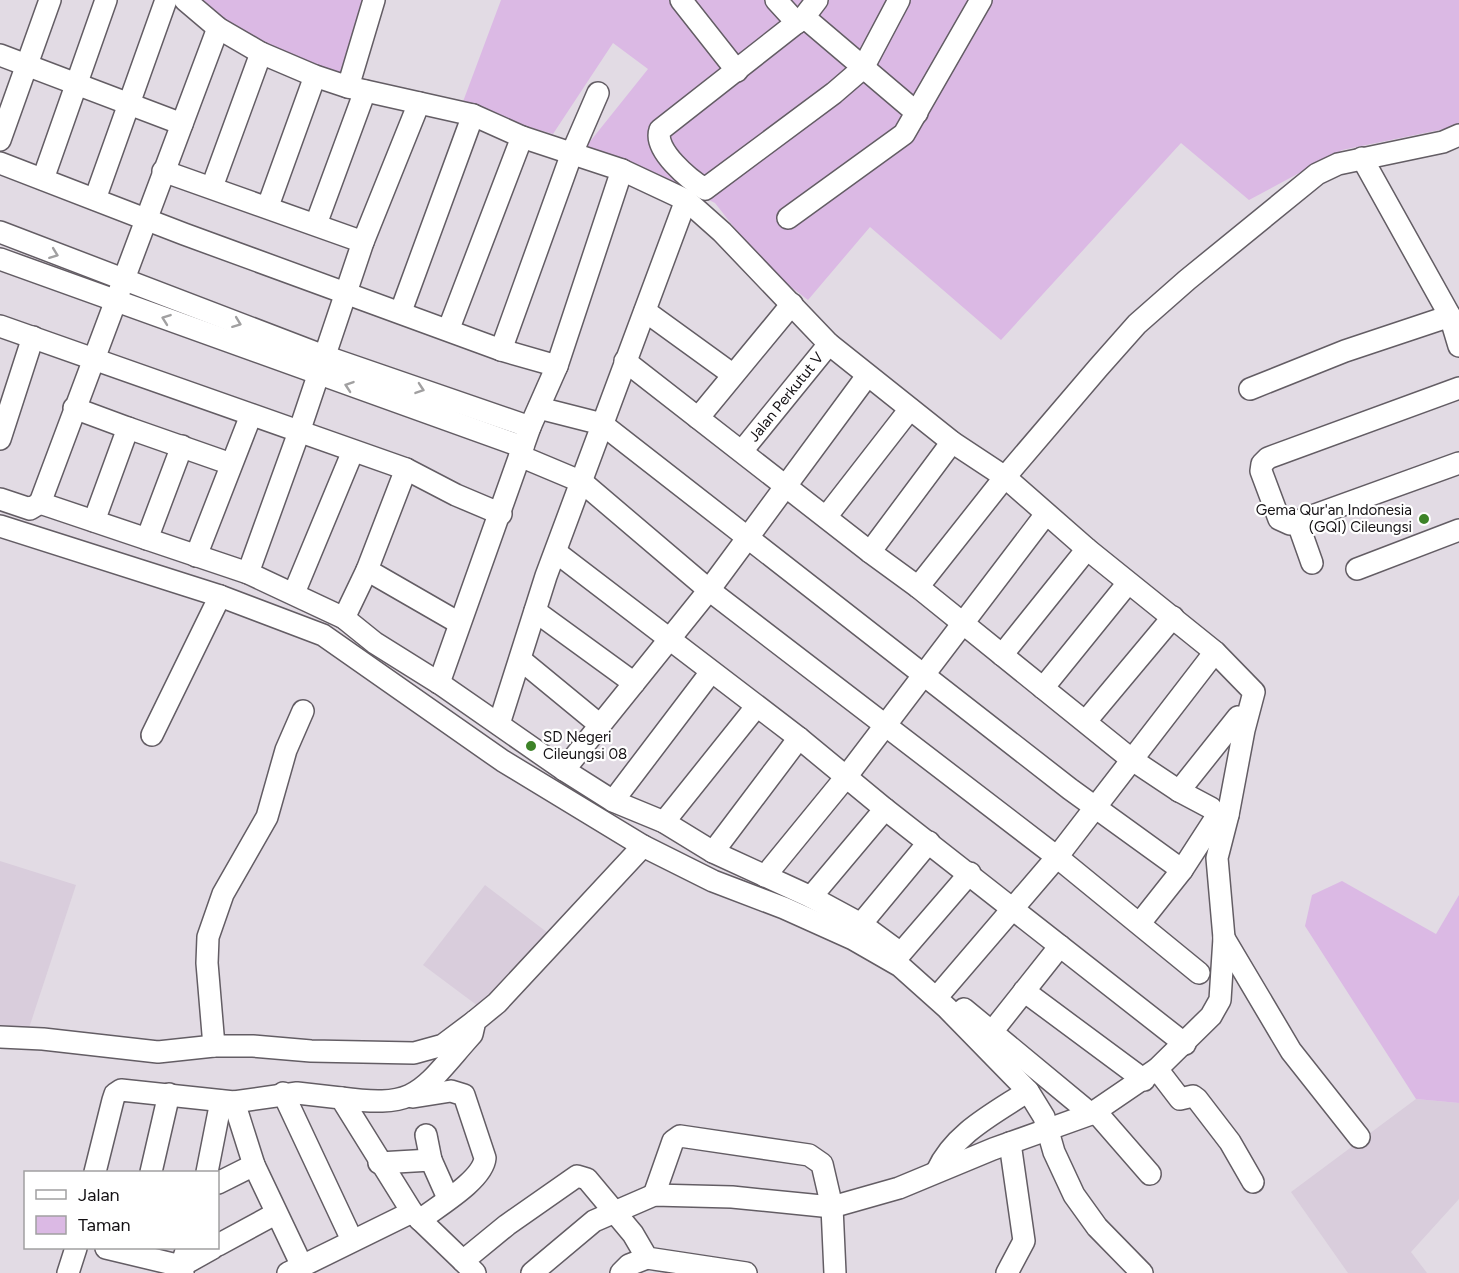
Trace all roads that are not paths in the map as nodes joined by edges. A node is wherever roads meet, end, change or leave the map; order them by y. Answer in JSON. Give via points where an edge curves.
{"nodes":[{"id":1,"x":50,"y":0,"type":"edge"},
{"id":2,"x":106,"y":0,"type":"edge"},
{"id":3,"x":166,"y":0,"type":"edge"},
{"id":4,"x":185,"y":0,"type":"edge"},
{"id":5,"x":374,"y":0,"type":"edge"},
{"id":6,"x":681,"y":0,"type":"edge"},
{"id":7,"x":776,"y":0,"type":"edge"},
{"id":8,"x":817,"y":0,"type":"edge"},
{"id":9,"x":899,"y":0,"type":"edge"},
{"id":10,"x":981,"y":0,"type":"edge"},
{"id":11,"x":801,"y":20,"type":"junction"},
{"id":12,"x":218,"y":28,"type":"junction"},
{"id":13,"x":261,"y":53,"type":"junction"},
{"id":14,"x":0,"y":56,"type":"edge"},
{"id":15,"x":28,"y":66,"type":"junction"},
{"id":16,"x":863,"y":68,"type":"junction"},
{"id":17,"x":737,"y":71,"type":"junction"},
{"id":18,"x":315,"y":76,"type":"junction"},
{"id":19,"x":75,"y":84,"type":"junction"},
{"id":20,"x":357,"y":89,"type":"junction"},
{"id":21,"x":598,"y":93,"type":"dead end"},
{"id":22,"x":129,"y":103,"type":"junction"},
{"id":23,"x":419,"y":103,"type":"junction"},
{"id":24,"x":917,"y":113,"type":"junction"},
{"id":25,"x":473,"y":116,"type":"junction"},
{"id":26,"x":182,"y":124,"type":"junction"},
{"id":27,"x":522,"y":137,"type":"junction"},
{"id":28,"x":0,"y":140,"type":"edge"},
{"id":29,"x":1454,"y":143,"type":"edge"},
{"id":30,"x":572,"y":153,"type":"junction"},
{"id":31,"x":1362,"y":159,"type":"junction"},
{"id":32,"x":0,"y":163,"type":"edge"},
{"id":33,"x":622,"y":170,"type":"junction"},
{"id":34,"x":164,"y":171,"type":"junction"},
{"id":35,"x":43,"y":179,"type":"junction"},
{"id":36,"x":212,"y":187,"type":"junction"},
{"id":37,"x":95,"y":199,"type":"junction"},
{"id":38,"x":696,"y":199,"type":"junction"},
{"id":39,"x":268,"y":206,"type":"junction"},
{"id":40,"x":788,"y":218,"type":"dead end"},
{"id":41,"x":147,"y":219,"type":"junction"},
{"id":42,"x":316,"y":224,"type":"junction"},
{"id":43,"x":0,"y":232,"type":"edge"},
{"id":44,"x":363,"y":242,"type":"junction"},
{"id":45,"x":0,"y":259,"type":"edge"},
{"id":46,"x":123,"y":281,"type":"junction"},
{"id":47,"x":347,"y":293,"type":"junction"},
{"id":48,"x":115,"y":300,"type":"junction"},
{"id":49,"x":792,"y":304,"type":"junction"},
{"id":50,"x":645,"y":310,"type":"junction"},
{"id":51,"x":401,"y":311,"type":"junction"},
{"id":52,"x":1450,"y":316,"type":"junction"},
{"id":53,"x":0,"y":326,"type":"edge"},
{"id":54,"x":449,"y":328,"type":"junction"},
{"id":55,"x":33,"y":337,"type":"junction"},
{"id":56,"x":829,"y":344,"type":"junction"},
{"id":57,"x":1459,"y":346,"type":"edge"},
{"id":58,"x":501,"y":350,"type":"junction"},
{"id":59,"x":93,"y":358,"type":"junction"},
{"id":60,"x":625,"y":361,"type":"junction"},
{"id":61,"x":321,"y":365,"type":"junction"},
{"id":62,"x":557,"y":366,"type":"junction"},
{"id":63,"x":732,"y":374,"type":"junction"},
{"id":64,"x":867,"y":376,"type":"junction"},
{"id":65,"x":1459,"y":388,"type":"edge"},
{"id":66,"x":1250,"y":389,"type":"dead end"},
{"id":67,"x":74,"y":408,"type":"junction"},
{"id":68,"x":910,"y":409,"type":"junction"},
{"id":69,"x":251,"y":414,"type":"junction"},
{"id":70,"x":534,"y":417,"type":"junction"},
{"id":71,"x":698,"y":418,"type":"junction"},
{"id":72,"x":602,"y":424,"type":"junction"},
{"id":73,"x":128,"y":428,"type":"junction"},
{"id":74,"x":299,"y":432,"type":"junction"},
{"id":75,"x":0,"y":440,"type":"edge"},
{"id":76,"x":952,"y":442,"type":"junction"},
{"id":77,"x":182,"y":446,"type":"junction"},
{"id":78,"x":353,"y":451,"type":"junction"},
{"id":79,"x":742,"y":451,"type":"junction"},
{"id":80,"x":521,"y":452,"type":"junction"},
{"id":81,"x":1459,"y":463,"type":"edge"},
{"id":82,"x":231,"y":464,"type":"junction"},
{"id":83,"x":406,"y":469,"type":"junction"},
{"id":84,"x":1005,"y":477,"type":"junction"},
{"id":85,"x":582,"y":482,"type":"junction"},
{"id":86,"x":785,"y":485,"type":"junction"},
{"id":87,"x":0,"y":499,"type":"edge"},
{"id":88,"x":40,"y":503,"type":"junction"},
{"id":89,"x":501,"y":514,"type":"junction"},
{"id":90,"x":1046,"y":514,"type":"junction"},
{"id":91,"x":826,"y":518,"type":"junction"},
{"id":92,"x":94,"y":521,"type":"junction"},
{"id":93,"x":1300,"y":521,"type":"junction"},
{"id":94,"x":0,"y":526,"type":"edge"},
{"id":95,"x":1457,"y":536,"type":"edge"},
{"id":96,"x":749,"y":538,"type":"junction"},
{"id":97,"x":147,"y":539,"type":"junction"},
{"id":98,"x":1087,"y":549,"type":"junction"},
{"id":99,"x":870,"y":552,"type":"junction"},
{"id":100,"x":557,"y":553,"type":"junction"},
{"id":101,"x":196,"y":556,"type":"junction"},
{"id":102,"x":1312,"y":563,"type":"dead end"},
{"id":103,"x":1357,"y":569,"type":"dead end"},
{"id":104,"x":367,"y":570,"type":"junction"},
{"id":105,"x":248,"y":573,"type":"junction"},
{"id":106,"x":1128,"y":583,"type":"junction"},
{"id":107,"x":918,"y":586,"type":"junction"},
{"id":108,"x":709,"y":591,"type":"junction"},
{"id":109,"x":294,"y":593,"type":"junction"},
{"id":110,"x":220,"y":596,"type":"junction"},
{"id":111,"x":536,"y":611,"type":"junction"},
{"id":112,"x":1173,"y":617,"type":"junction"},
{"id":113,"x":344,"y":618,"type":"junction"},
{"id":114,"x":459,"y":623,"type":"junction"},
{"id":115,"x":962,"y":624,"type":"junction"},
{"id":116,"x":671,"y":638,"type":"junction"},
{"id":117,"x":1215,"y":652,"type":"junction"},
{"id":118,"x":1002,"y":655,"type":"junction"},
{"id":119,"x":521,"y":660,"type":"junction"},
{"id":120,"x":711,"y":672,"type":"junction"},
{"id":121,"x":923,"y":675,"type":"junction"},
{"id":122,"x":439,"y":683,"type":"junction"},
{"id":123,"x":634,"y":683,"type":"junction"},
{"id":124,"x":1043,"y":688,"type":"junction"},
{"id":125,"x":756,"y":707,"type":"junction"},
{"id":126,"x":303,"y":711,"type":"dead end"},
{"id":127,"x":1238,"y":717,"type":"dead end"},
{"id":128,"x":1086,"y":721,"type":"junction"},
{"id":129,"x":499,"y":724,"type":"junction"},
{"id":130,"x":600,"y":725,"type":"junction"},
{"id":131,"x":883,"y":725,"type":"junction"},
{"id":132,"x":152,"y":735,"type":"dead end"},
{"id":133,"x":800,"y":738,"type":"junction"},
{"id":134,"x":1131,"y":759,"type":"junction"},
{"id":135,"x":564,"y":770,"type":"junction"},
{"id":136,"x":846,"y":777,"type":"junction"},
{"id":137,"x":1179,"y":791,"type":"junction"},
{"id":138,"x":613,"y":801,"type":"junction"},
{"id":139,"x":1094,"y":807,"type":"junction"},
{"id":140,"x":885,"y":809,"type":"junction"},
{"id":141,"x":1222,"y":815,"type":"junction"},
{"id":142,"x":664,"y":822,"type":"junction"},
{"id":143,"x":929,"y":842,"type":"junction"},
{"id":144,"x":643,"y":846,"type":"junction"},
{"id":145,"x":713,"y":852,"type":"junction"},
{"id":146,"x":1057,"y":858,"type":"junction"},
{"id":147,"x":1182,"y":870,"type":"junction"},
{"id":148,"x":970,"y":873,"type":"junction"},
{"id":149,"x":765,"y":876,"type":"junction"},
{"id":150,"x":811,"y":897,"type":"junction"},
{"id":151,"x":1014,"y":908,"type":"junction"},
{"id":152,"x":1140,"y":923,"type":"junction"},
{"id":153,"x":861,"y":924,"type":"junction"},
{"id":154,"x":1224,"y":938,"type":"junction"},
{"id":155,"x":1060,"y":946,"type":"junction"},
{"id":156,"x":901,"y":953,"type":"junction"},
{"id":157,"x":1199,"y":973,"type":"dead end"},
{"id":158,"x":943,"y":990,"type":"junction"},
{"id":159,"x":1024,"y":991,"type":"junction"},
{"id":160,"x":475,"y":1021,"type":"junction"},
{"id":161,"x":991,"y":1034,"type":"junction"},
{"id":162,"x":0,"y":1037,"type":"edge"},
{"id":163,"x":1185,"y":1044,"type":"junction"},
{"id":164,"x":214,"y":1046,"type":"junction"},
{"id":165,"x":1150,"y":1075,"type":"junction"},
{"id":166,"x":1028,"y":1091,"type":"junction"},
{"id":167,"x":283,"y":1093,"type":"junction"},
{"id":168,"x":169,"y":1095,"type":"junction"},
{"id":169,"x":413,"y":1096,"type":"junction"},
{"id":170,"x":341,"y":1098,"type":"junction"},
{"id":171,"x":228,"y":1101,"type":"junction"},
{"id":172,"x":1094,"y":1113,"type":"junction"},
{"id":173,"x":1050,"y":1130,"type":"junction"},
{"id":174,"x":426,"y":1135,"type":"dead end"},
{"id":175,"x":1359,"y":1137,"type":"dead end"},
{"id":176,"x":1010,"y":1143,"type":"junction"},
{"id":177,"x":431,"y":1160,"type":"junction"},
{"id":178,"x":379,"y":1162,"type":"junction"},
{"id":179,"x":254,"y":1165,"type":"junction"},
{"id":180,"x":96,"y":1171,"type":"edge"},
{"id":181,"x":150,"y":1171,"type":"edge"},
{"id":182,"x":208,"y":1171,"type":"edge"},
{"id":183,"x":937,"y":1171,"type":"junction"},
{"id":184,"x":1150,"y":1174,"type":"dead end"},
{"id":185,"x":219,"y":1182,"type":"edge"},
{"id":186,"x":1253,"y":1182,"type":"dead end"},
{"id":187,"x":654,"y":1195,"type":"junction"},
{"id":188,"x":448,"y":1197,"type":"junction"},
{"id":189,"x":832,"y":1207,"type":"junction"},
{"id":190,"x":275,"y":1214,"type":"junction"},
{"id":191,"x":613,"y":1214,"type":"junction"},
{"id":192,"x":416,"y":1216,"type":"junction"},
{"id":193,"x":352,"y":1240,"type":"junction"},
{"id":194,"x":219,"y":1244,"type":"edge"},
{"id":195,"x":75,"y":1249,"type":"edge"},
{"id":196,"x":211,"y":1249,"type":"edge"},
{"id":197,"x":133,"y":1250,"type":"edge"},
{"id":198,"x":647,"y":1258,"type":"junction"},
{"id":199,"x":184,"y":1262,"type":"edge"},
{"id":200,"x":469,"y":1267,"type":"edge"},
{"id":201,"x":295,"y":1269,"type":"edge"},
{"id":202,"x":68,"y":1273,"type":"edge"},
{"id":203,"x":532,"y":1273,"type":"edge"},
{"id":204,"x":621,"y":1273,"type":"edge"},
{"id":205,"x":746,"y":1273,"type":"edge"},
{"id":206,"x":835,"y":1273,"type":"edge"},
{"id":207,"x":1006,"y":1273,"type":"edge"},
{"id":208,"x":1142,"y":1273,"type":"edge"}],
"edges":[{"from":1,"to":15,"type":"street"},
{"from":2,"to":19,"type":"street"},
{"from":3,"to":22,"type":"street"},
{"from":4,"to":12,"type":"street"},
{"from":5,"to":20,"type":"street"},
{"from":6,"to":17,"type":"street"},
{"from":7,"to":11,"type":"street"},
{"from":8,"to":11,"type":"street"},
{"from":9,"to":16,"type":"street"},
{"from":10,"to":24,"type":"street"},
{"from":11,"to":16,"type":"street"},
{"from":11,"to":17,"type":"street"},
{"from":12,"to":13,"type":"street"},
{"from":12,"to":26,"type":"street"},
{"from":13,"to":18,"type":"street"},
{"from":13,"to":36,"type":"street"},
{"from":14,"to":15,"type":"street"},
{"from":15,"to":19,"type":"street"},
{"from":15,"to":28,"type":"street"},
{"from":16,"to":24,"type":"street"},
{"from":16,"to":38,"type":"street"},
{"from":17,"to":38,"type":"street","via":[[664,126],[659,134]]},
{"from":18,"to":20,"type":"street"},
{"from":18,"to":39,"type":"street"},
{"from":19,"to":22,"type":"street"},
{"from":19,"to":35,"type":"street"},
{"from":20,"to":23,"type":"street"},
{"from":20,"to":42,"type":"street"},
{"from":21,"to":30,"type":"street"},
{"from":22,"to":26,"type":"street"},
{"from":22,"to":37,"type":"street"},
{"from":23,"to":25,"type":"street"},
{"from":23,"to":44,"type":"street"},
{"from":24,"to":40,"type":"street","via":[[904,134]]},
{"from":25,"to":27,"type":"street"},
{"from":25,"to":51,"type":"street"},
{"from":26,"to":34,"type":"street"},
{"from":27,"to":30,"type":"street"},
{"from":27,"to":54,"type":"street"},
{"from":29,"to":31,"type":"street"},
{"from":30,"to":33,"type":"street"},
{"from":30,"to":58,"type":"street"},
{"from":31,"to":52,"type":"street"},
{"from":31,"to":84,"type":"street","via":[[1317,174],[1137,324]]},
{"from":32,"to":35,"type":"street"},
{"from":33,"to":38,"type":"street"},
{"from":33,"to":62,"type":"street"},
{"from":34,"to":36,"type":"street"},
{"from":34,"to":41,"type":"street"},
{"from":35,"to":37,"type":"street"},
{"from":36,"to":39,"type":"street"},
{"from":37,"to":41,"type":"street"},
{"from":38,"to":49,"type":"street"},
{"from":38,"to":50,"type":"street"},
{"from":39,"to":42,"type":"street"},
{"from":41,"to":46,"type":"street"},
{"from":41,"to":47,"type":"street"},
{"from":42,"to":44,"type":"street"},
{"from":43,"to":46,"type":"street","one_way":true},
{"from":44,"to":47,"type":"street"},
{"from":45,"to":48,"type":"street"},
{"from":46,"to":48,"type":"street"},
{"from":46,"to":61,"type":"street","one_way":true},
{"from":47,"to":51,"type":"street"},
{"from":47,"to":61,"type":"street"},
{"from":48,"to":59,"type":"street"},
{"from":61,"to":48,"type":"street","one_way":true},
{"from":49,"to":56,"type":"street"},
{"from":49,"to":63,"type":"street"},
{"from":50,"to":60,"type":"street"},
{"from":50,"to":63,"type":"street"},
{"from":51,"to":54,"type":"street"},
{"from":52,"to":57,"type":"street"},
{"from":52,"to":66,"type":"street"},
{"from":53,"to":55,"type":"street"},
{"from":54,"to":58,"type":"street"},
{"from":55,"to":59,"type":"street"},
{"from":55,"to":75,"type":"street"},
{"from":56,"to":64,"type":"street"},
{"from":56,"to":79,"type":"street","name":"Jalan Perkutut V"},
{"from":58,"to":62,"type":"street"},
{"from":59,"to":67,"type":"street"},
{"from":59,"to":69,"type":"street"},
{"from":60,"to":71,"type":"street"},
{"from":60,"to":72,"type":"street"},
{"from":61,"to":70,"type":"street","one_way":true},
{"from":61,"to":74,"type":"street"},
{"from":80,"to":61,"type":"street","one_way":true},
{"from":62,"to":70,"type":"street"},
{"from":63,"to":71,"type":"street"},
{"from":64,"to":68,"type":"street"},
{"from":64,"to":86,"type":"street"},
{"from":65,"to":93,"type":"street","via":[[1263,462],[1261,476],[1279,519],[1287,523]]},
{"from":67,"to":73,"type":"street"},
{"from":67,"to":88,"type":"street"},
{"from":68,"to":76,"type":"street"},
{"from":68,"to":91,"type":"street"},
{"from":69,"to":74,"type":"street"},
{"from":69,"to":82,"type":"street"},
{"from":70,"to":72,"type":"street"},
{"from":70,"to":80,"type":"street"},
{"from":71,"to":79,"type":"street"},
{"from":72,"to":85,"type":"street"},
{"from":72,"to":96,"type":"street"},
{"from":73,"to":77,"type":"street"},
{"from":73,"to":92,"type":"street"},
{"from":74,"to":78,"type":"street"},
{"from":74,"to":105,"type":"street"},
{"from":76,"to":84,"type":"street"},
{"from":76,"to":99,"type":"street"},
{"from":77,"to":82,"type":"street"},
{"from":77,"to":97,"type":"street"},
{"from":78,"to":83,"type":"street"},
{"from":78,"to":109,"type":"street"},
{"from":79,"to":86,"type":"street"},
{"from":80,"to":85,"type":"street"},
{"from":80,"to":89,"type":"street"},
{"from":81,"to":93,"type":"street"},
{"from":82,"to":101,"type":"street"},
{"from":83,"to":89,"type":"street"},
{"from":83,"to":104,"type":"street"},
{"from":84,"to":90,"type":"street"},
{"from":84,"to":107,"type":"street"},
{"from":85,"to":100,"type":"street"},
{"from":85,"to":108,"type":"street"},
{"from":86,"to":91,"type":"street"},
{"from":86,"to":96,"type":"street"},
{"from":87,"to":88,"type":"street","via":[[30,509]]},
{"from":88,"to":92,"type":"street"},
{"from":89,"to":114,"type":"street"},
{"from":90,"to":98,"type":"street"},
{"from":90,"to":115,"type":"street"},
{"from":91,"to":99,"type":"street"},
{"from":92,"to":97,"type":"street"},
{"from":93,"to":102,"type":"street"},
{"from":94,"to":110,"type":"street"},
{"from":95,"to":103,"type":"street"},
{"from":96,"to":108,"type":"street"},
{"from":96,"to":121,"type":"street"},
{"from":97,"to":101,"type":"street"},
{"from":98,"to":106,"type":"street"},
{"from":98,"to":118,"type":"street"},
{"from":99,"to":107,"type":"street"},
{"from":100,"to":111,"type":"street"},
{"from":100,"to":116,"type":"street"},
{"from":101,"to":105,"type":"street"},
{"from":104,"to":113,"type":"street"},
{"from":104,"to":114,"type":"street"},
{"from":105,"to":109,"type":"street"},
{"from":106,"to":112,"type":"street"},
{"from":106,"to":124,"type":"street"},
{"from":107,"to":115,"type":"street"},
{"from":108,"to":116,"type":"street"},
{"from":108,"to":131,"type":"street"},
{"from":109,"to":113,"type":"street"},
{"from":110,"to":132,"type":"street"},
{"from":110,"to":144,"type":"street","via":[[323,635],[503,761]]},
{"from":111,"to":119,"type":"street"},
{"from":111,"to":123,"type":"street"},
{"from":112,"to":117,"type":"street"},
{"from":112,"to":128,"type":"street"},
{"from":113,"to":122,"type":"street","via":[[375,643]]},
{"from":114,"to":122,"type":"street"},
{"from":115,"to":118,"type":"street"},
{"from":115,"to":121,"type":"street"},
{"from":116,"to":120,"type":"street"},
{"from":116,"to":123,"type":"street"},
{"from":117,"to":134,"type":"street"},
{"from":117,"to":141,"type":"street","via":[[1254,692]]},
{"from":118,"to":124,"type":"street"},
{"from":119,"to":129,"type":"street"},
{"from":119,"to":130,"type":"street"},
{"from":120,"to":125,"type":"street"},
{"from":120,"to":138,"type":"street"},
{"from":121,"to":131,"type":"street"},
{"from":121,"to":139,"type":"street"},
{"from":122,"to":129,"type":"street"},
{"from":123,"to":130,"type":"street"},
{"from":124,"to":128,"type":"street"},
{"from":125,"to":133,"type":"street"},
{"from":125,"to":142,"type":"street"},
{"from":126,"to":164,"type":"street","via":[[286,750],[267,817],[223,894],[208,937]]},
{"from":127,"to":137,"type":"street"},
{"from":128,"to":134,"type":"street"},
{"from":129,"to":135,"type":"street"},
{"from":130,"to":135,"type":"street"},
{"from":131,"to":136,"type":"street"},
{"from":131,"to":146,"type":"street"},
{"from":133,"to":136,"type":"street"},
{"from":133,"to":145,"type":"street"},
{"from":134,"to":137,"type":"street"},
{"from":134,"to":139,"type":"street"},
{"from":135,"to":138,"type":"street"},
{"from":136,"to":140,"type":"street"},
{"from":136,"to":149,"type":"street"},
{"from":137,"to":141,"type":"street"},
{"from":138,"to":142,"type":"street"},
{"from":139,"to":146,"type":"street"},
{"from":139,"to":147,"type":"street"},
{"from":140,"to":143,"type":"street"},
{"from":140,"to":150,"type":"street"},
{"from":141,"to":147,"type":"street"},
{"from":141,"to":154,"type":"street","via":[[1216,870]]},
{"from":142,"to":145,"type":"street"},
{"from":143,"to":148,"type":"street"},
{"from":143,"to":153,"type":"street"},
{"from":144,"to":160,"type":"street"},
{"from":144,"to":166,"type":"street","via":[[713,882],[784,908],[873,949],[900,966]]},
{"from":145,"to":149,"type":"street"},
{"from":146,"to":151,"type":"street"},
{"from":146,"to":152,"type":"street"},
{"from":147,"to":152,"type":"street"},
{"from":148,"to":151,"type":"street"},
{"from":148,"to":156,"type":"street"},
{"from":149,"to":150,"type":"street"},
{"from":150,"to":153,"type":"street"},
{"from":151,"to":155,"type":"street"},
{"from":151,"to":158,"type":"street"},
{"from":152,"to":157,"type":"street"},
{"from":153,"to":156,"type":"street"},
{"from":154,"to":163,"type":"street","via":[[1220,1000],[1211,1017]]},
{"from":154,"to":175,"type":"street","via":[[1291,1051]]},
{"from":155,"to":159,"type":"street"},
{"from":155,"to":163,"type":"street"},
{"from":156,"to":158,"type":"street"},
{"from":158,"to":161,"type":"street"},
{"from":159,"to":161,"type":"street"},
{"from":159,"to":165,"type":"street"},
{"from":160,"to":164,"type":"street","via":[[443,1045],[414,1053]]},
{"from":160,"to":169,"type":"street","via":[[472,1034]]},
{"from":161,"to":172,"type":"street"},
{"from":162,"to":164,"type":"street","via":[[158,1052]]},
{"from":163,"to":165,"type":"street"},
{"from":165,"to":172,"type":"street"},
{"from":165,"to":186,"type":"street","via":[[1180,1099],[1197,1099],[1230,1142]]},
{"from":166,"to":173,"type":"street"},
{"from":166,"to":183,"type":"street","via":[[964,1135],[944,1155]]},
{"from":167,"to":170,"type":"street"},
{"from":167,"to":171,"type":"street"},
{"from":167,"to":193,"type":"street"},
{"from":168,"to":171,"type":"street"},
{"from":168,"to":180,"type":"street","via":[[126,1090],[115,1094]]},
{"from":168,"to":181,"type":"street"},
{"from":169,"to":170,"type":"street","via":[[395,1102]]},
{"from":169,"to":188,"type":"street","via":[[451,1091],[466,1099],[484,1164],[469,1183]]},
{"from":170,"to":178,"type":"street"},
{"from":171,"to":179,"type":"street"},
{"from":171,"to":182,"type":"street"},
{"from":172,"to":173,"type":"street"},
{"from":172,"to":184,"type":"street"},
{"from":173,"to":176,"type":"street"},
{"from":173,"to":208,"type":"street","via":[[1054,1152],[1074,1195],[1097,1227]]},
{"from":174,"to":177,"type":"street"},
{"from":176,"to":183,"type":"street"},
{"from":176,"to":207,"type":"street","via":[[1024,1241]]},
{"from":177,"to":178,"type":"street"},
{"from":177,"to":188,"type":"street"},
{"from":178,"to":192,"type":"street"},
{"from":179,"to":185,"type":"street"},
{"from":179,"to":190,"type":"street"},
{"from":183,"to":189,"type":"street","via":[[899,1188]]},
{"from":187,"to":189,"type":"street","via":[[732,1197]]},
{"from":187,"to":189,"type":"street","via":[[673,1141],[680,1136],[809,1155],[822,1164]]},
{"from":187,"to":191,"type":"street"},
{"from":188,"to":192,"type":"street"},
{"from":189,"to":206,"type":"street"},
{"from":190,"to":194,"type":"street"},
{"from":190,"to":201,"type":"street"},
{"from":191,"to":198,"type":"street","via":[[633,1234]]},
{"from":191,"to":200,"type":"street","via":[[587,1179],[572,1178],[507,1225]]},
{"from":191,"to":203,"type":"street","via":[[594,1221]]},
{"from":192,"to":193,"type":"street"},
{"from":192,"to":200,"type":"street"},
{"from":193,"to":201,"type":"street"},
{"from":195,"to":202,"type":"street"},
{"from":196,"to":199,"type":"street"},
{"from":197,"to":199,"type":"street"},
{"from":198,"to":204,"type":"street"},
{"from":198,"to":205,"type":"street"}]}
